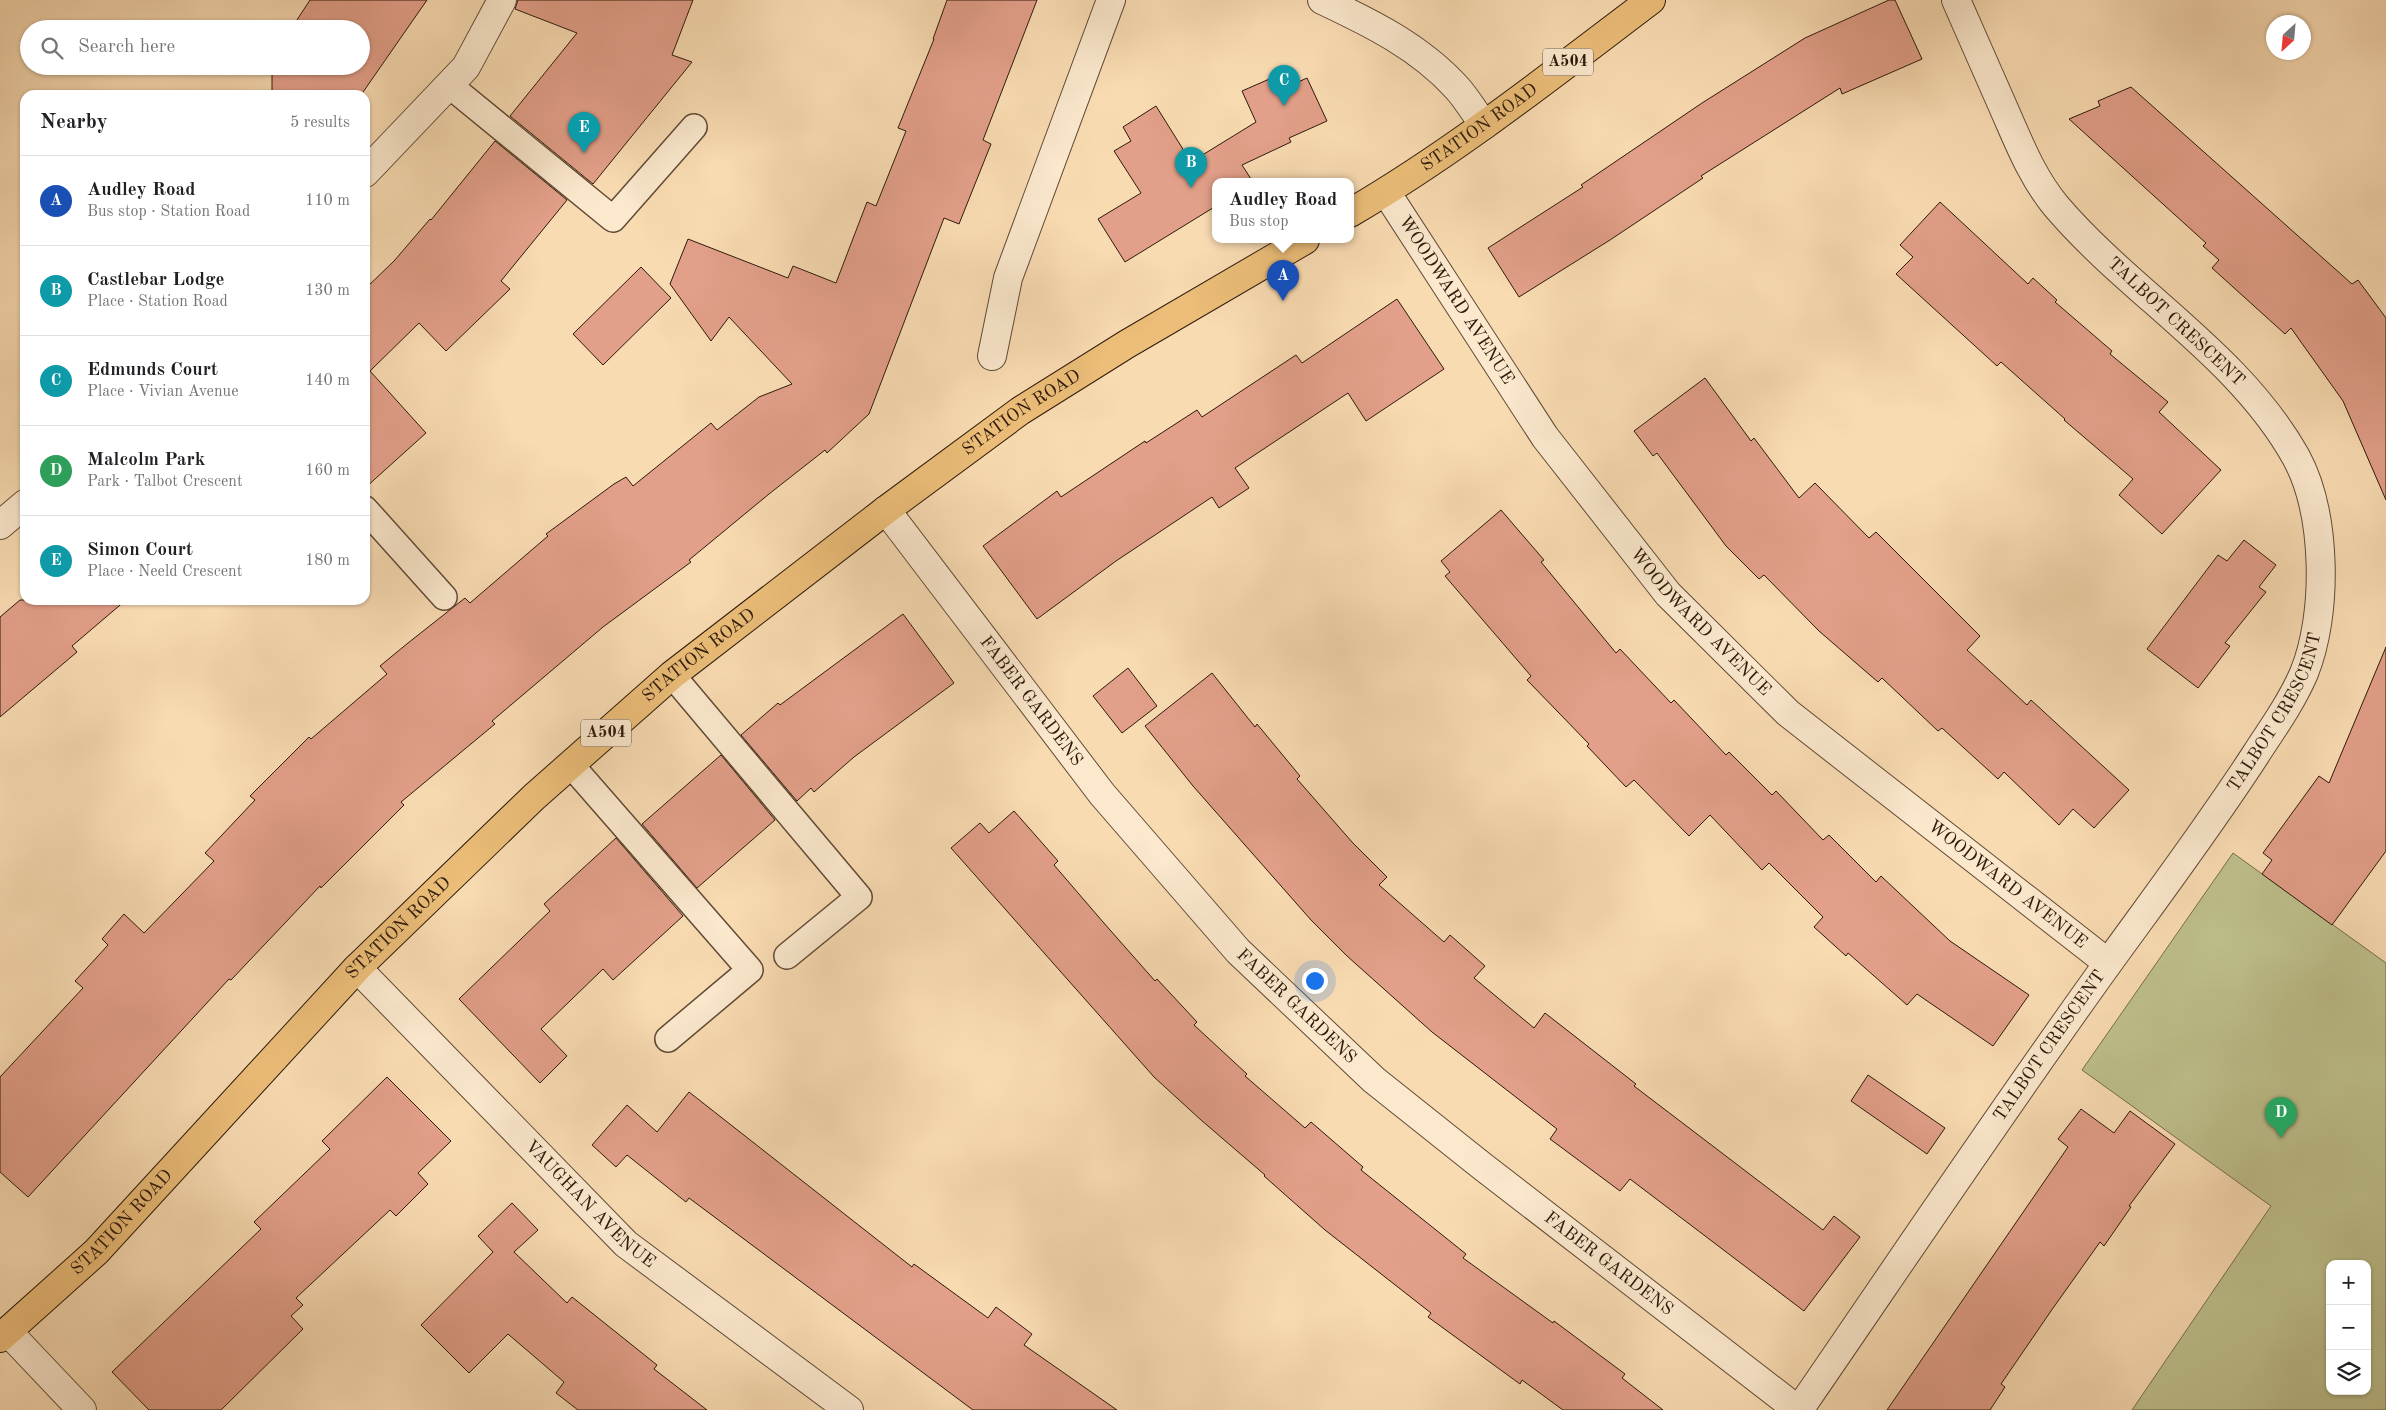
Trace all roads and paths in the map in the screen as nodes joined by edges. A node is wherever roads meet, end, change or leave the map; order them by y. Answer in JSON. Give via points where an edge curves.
{"nodes":[{"id":1,"x":502,"y":0,"type":"edge"},
{"id":2,"x":1111,"y":0,"type":"edge"},
{"id":3,"x":1322,"y":0,"type":"edge"},
{"id":4,"x":1651,"y":0,"type":"edge"},
{"id":5,"x":1956,"y":0,"type":"edge"},
{"id":6,"x":449,"y":84,"type":"junction"},
{"id":7,"x":1484,"y":125,"type":"junction"},
{"id":8,"x":694,"y":127,"type":"dead end"},
{"id":9,"x":370,"y":168,"type":"edge"},
{"id":10,"x":1386,"y":192,"type":"junction"},
{"id":11,"x":1354,"y":211,"type":"edge"},
{"id":12,"x":1300,"y":243,"type":"edge"},
{"id":13,"x":992,"y":356,"type":"dead end"},
{"id":14,"x":20,"y":508,"type":"edge"},
{"id":15,"x":886,"y":510,"type":"junction"},
{"id":16,"x":370,"y":515,"type":"edge"},
{"id":17,"x":0,"y":524,"type":"edge"},
{"id":18,"x":444,"y":597,"type":"dead end"},
{"id":19,"x":672,"y":675,"type":"junction"},
{"id":20,"x":570,"y":765,"type":"junction"},
{"id":21,"x":787,"y":956,"type":"dead end"},
{"id":22,"x":2108,"y":963,"type":"junction"},
{"id":23,"x":357,"y":968,"type":"junction"},
{"id":24,"x":668,"y":1039,"type":"dead end"},
{"id":25,"x":4,"y":1335,"type":"edge"},
{"id":26,"x":82,"y":1410,"type":"edge"},
{"id":27,"x":850,"y":1410,"type":"edge"},
{"id":28,"x":1799,"y":1410,"type":"edge"}],
"edges":[{"from":1,"to":6,"type":"street","via":[[466,67]]},
{"from":2,"to":13,"type":"street","via":[[1008,278]]},
{"from":3,"to":7,"type":"street","via":[[1376,26],[1422,55],[1458,89]]},
{"from":4,"to":7,"type":"main road","name":"STATION ROAD","number":"A504"},
{"from":5,"to":22,"type":"street","name":"TALBOT CRESCENT","via":[[2030,170],[2088,240],[2250,392],[2273,419],[2299,462],[2315,511],[2320,561],[2319,602],[2316,633],[2304,673],[2218,813]]},
{"from":6,"to":8,"type":"lane","via":[[613,219]]},
{"from":6,"to":9,"type":"street"},
{"from":7,"to":10,"type":"main road","name":"STATION ROAD","number":"A504"},
{"from":10,"to":11,"type":"main road","name":"STATION ROAD","number":"A504"},
{"from":10,"to":22,"type":"street","name":"WOODWARD AVENUE","via":[[1545,437],[1668,594],[1788,713]]},
{"from":12,"to":15,"type":"main road","name":"STATION ROAD","number":"A504","via":[[1020,411]]},
{"from":14,"to":17,"type":"street"},
{"from":15,"to":19,"type":"main road","name":"STATION ROAD","number":"A504"},
{"from":15,"to":28,"type":"street","name":"FABER GARDENS","via":[[1102,794],[1238,951],[1374,1080]]},
{"from":16,"to":18,"type":"lane"},
{"from":19,"to":20,"type":"main road","name":"STATION ROAD","number":"A504"},
{"from":19,"to":21,"type":"lane","via":[[859,897]]},
{"from":20,"to":23,"type":"main road","name":"STATION ROAD","number":"A504"},
{"from":20,"to":24,"type":"lane","via":[[750,970]]},
{"from":22,"to":28,"type":"street","name":"TALBOT CRESCENT"},
{"from":23,"to":25,"type":"main road","name":"STATION ROAD","number":"A504","via":[[96,1252]]},
{"from":23,"to":27,"type":"street","name":"VAUGHAN AVENUE","via":[[626,1244]]},
{"from":25,"to":26,"type":"street"}]}
